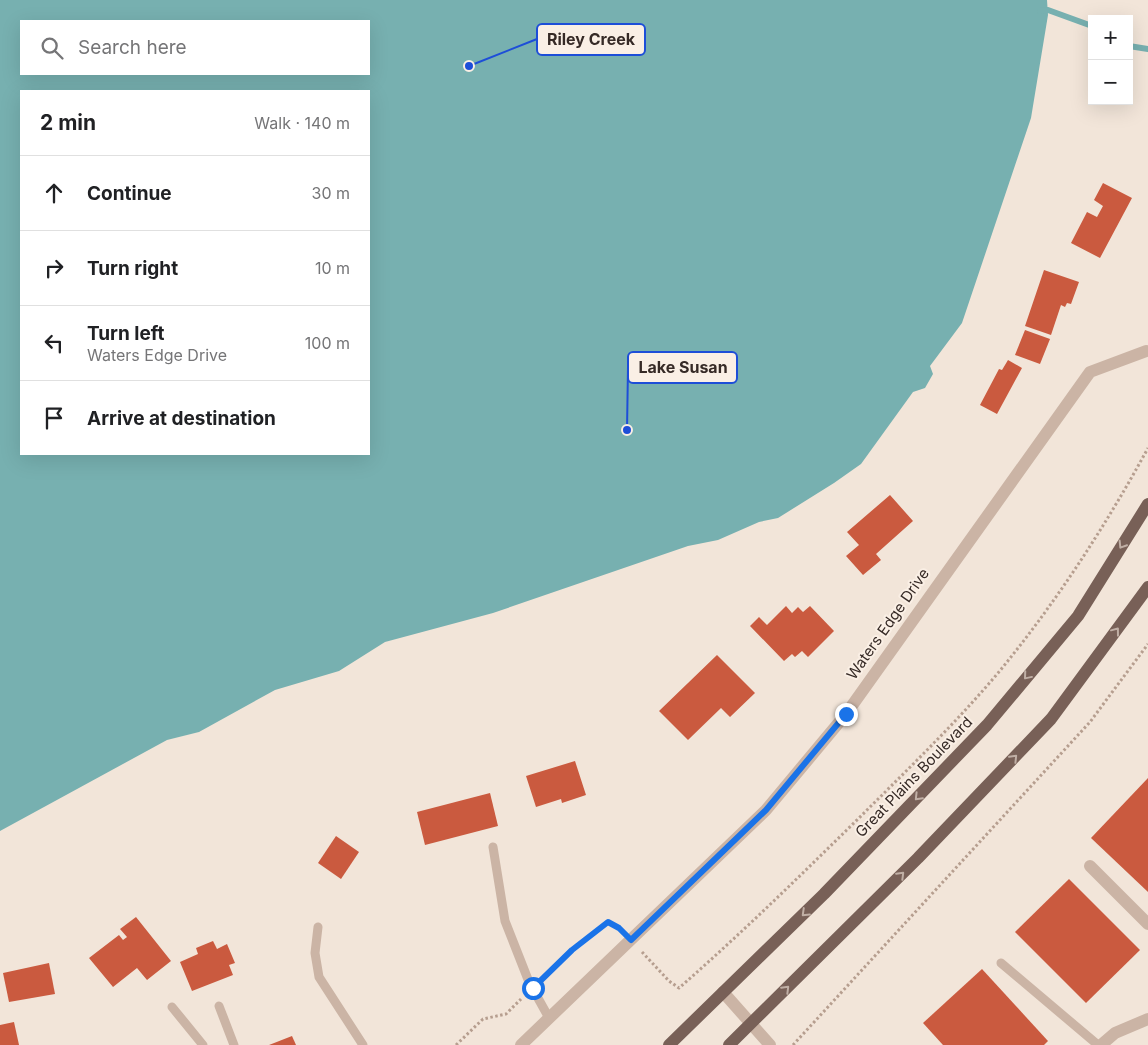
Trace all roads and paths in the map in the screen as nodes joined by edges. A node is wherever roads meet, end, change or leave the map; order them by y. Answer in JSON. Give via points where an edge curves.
{"nodes":[{"id":1,"x":1146,"y":351,"type":"dead end"},
{"id":2,"x":1148,"y":448,"type":"edge"},
{"id":3,"x":1148,"y":504,"type":"edge"},
{"id":4,"x":1148,"y":587,"type":"edge"},
{"id":5,"x":1148,"y":644,"type":"edge"},
{"id":6,"x":493,"y":847,"type":"dead end"},
{"id":7,"x":1090,"y":866,"type":"dead end"},
{"id":8,"x":1148,"y":924,"type":"edge"},
{"id":9,"x":318,"y":927,"type":"dead end"},
{"id":10,"x":631,"y":940,"type":"junction"},
{"id":11,"x":1001,"y":963,"type":"dead end"},
{"id":12,"x":533,"y":988,"type":"junction"},
{"id":13,"x":723,"y":992,"type":"junction"},
{"id":14,"x":219,"y":1006,"type":"dead end"},
{"id":15,"x":172,"y":1007,"type":"dead end"},
{"id":16,"x":549,"y":1018,"type":"junction"},
{"id":17,"x":1148,"y":1019,"type":"edge"},
{"id":18,"x":751,"y":1024,"type":"junction"},
{"id":19,"x":203,"y":1045,"type":"edge"},
{"id":20,"x":234,"y":1045,"type":"edge"},
{"id":21,"x":363,"y":1045,"type":"edge"},
{"id":22,"x":456,"y":1045,"type":"edge"},
{"id":23,"x":521,"y":1045,"type":"edge"},
{"id":24,"x":669,"y":1045,"type":"edge"},
{"id":25,"x":729,"y":1045,"type":"edge"},
{"id":26,"x":770,"y":1045,"type":"edge"},
{"id":27,"x":793,"y":1045,"type":"edge"},
{"id":28,"x":1100,"y":1045,"type":"edge"}],
"edges":[{"from":1,"to":10,"type":"street","name":"Waters Edge Drive","via":[[1090,372],[846,714],[766,810]]},
{"from":2,"to":10,"type":"path","via":[[1116,506],[1065,583],[998,672],[941,737],[721,952],[678,988]]},
{"from":3,"to":13,"type":"main road","name":"Great Plains Boulevard","one_way":true,"via":[[1078,616],[987,725],[824,894]]},
{"from":18,"to":4,"type":"main road","one_way":true,"via":[[918,858],[1051,719]]},
{"from":5,"to":27,"type":"path","via":[[1090,722]]},
{"from":6,"to":12,"type":"lane","via":[[506,921]]},
{"from":7,"to":8,"type":"street"},
{"from":9,"to":21,"type":"lane","via":[[315,953],[319,978]]},
{"from":10,"to":12,"type":"path","via":[[608,922],[572,950]]},
{"from":10,"to":16,"type":"street","name":"Waters Edge Drive"},
{"from":11,"to":28,"type":"lane"},
{"from":12,"to":16,"type":"lane"},
{"from":12,"to":22,"type":"path","via":[[506,1014],[483,1019]]},
{"from":13,"to":18,"type":"street"},
{"from":13,"to":24,"type":"main road","name":"Great Plains Boulevard"},
{"from":14,"to":20,"type":"lane"},
{"from":15,"to":19,"type":"lane"},
{"from":16,"to":23,"type":"street","name":"Waters Edge Drive"},
{"from":17,"to":28,"type":"street","via":[[1115,1033]]},
{"from":18,"to":25,"type":"main road"},
{"from":18,"to":26,"type":"street"}]}
